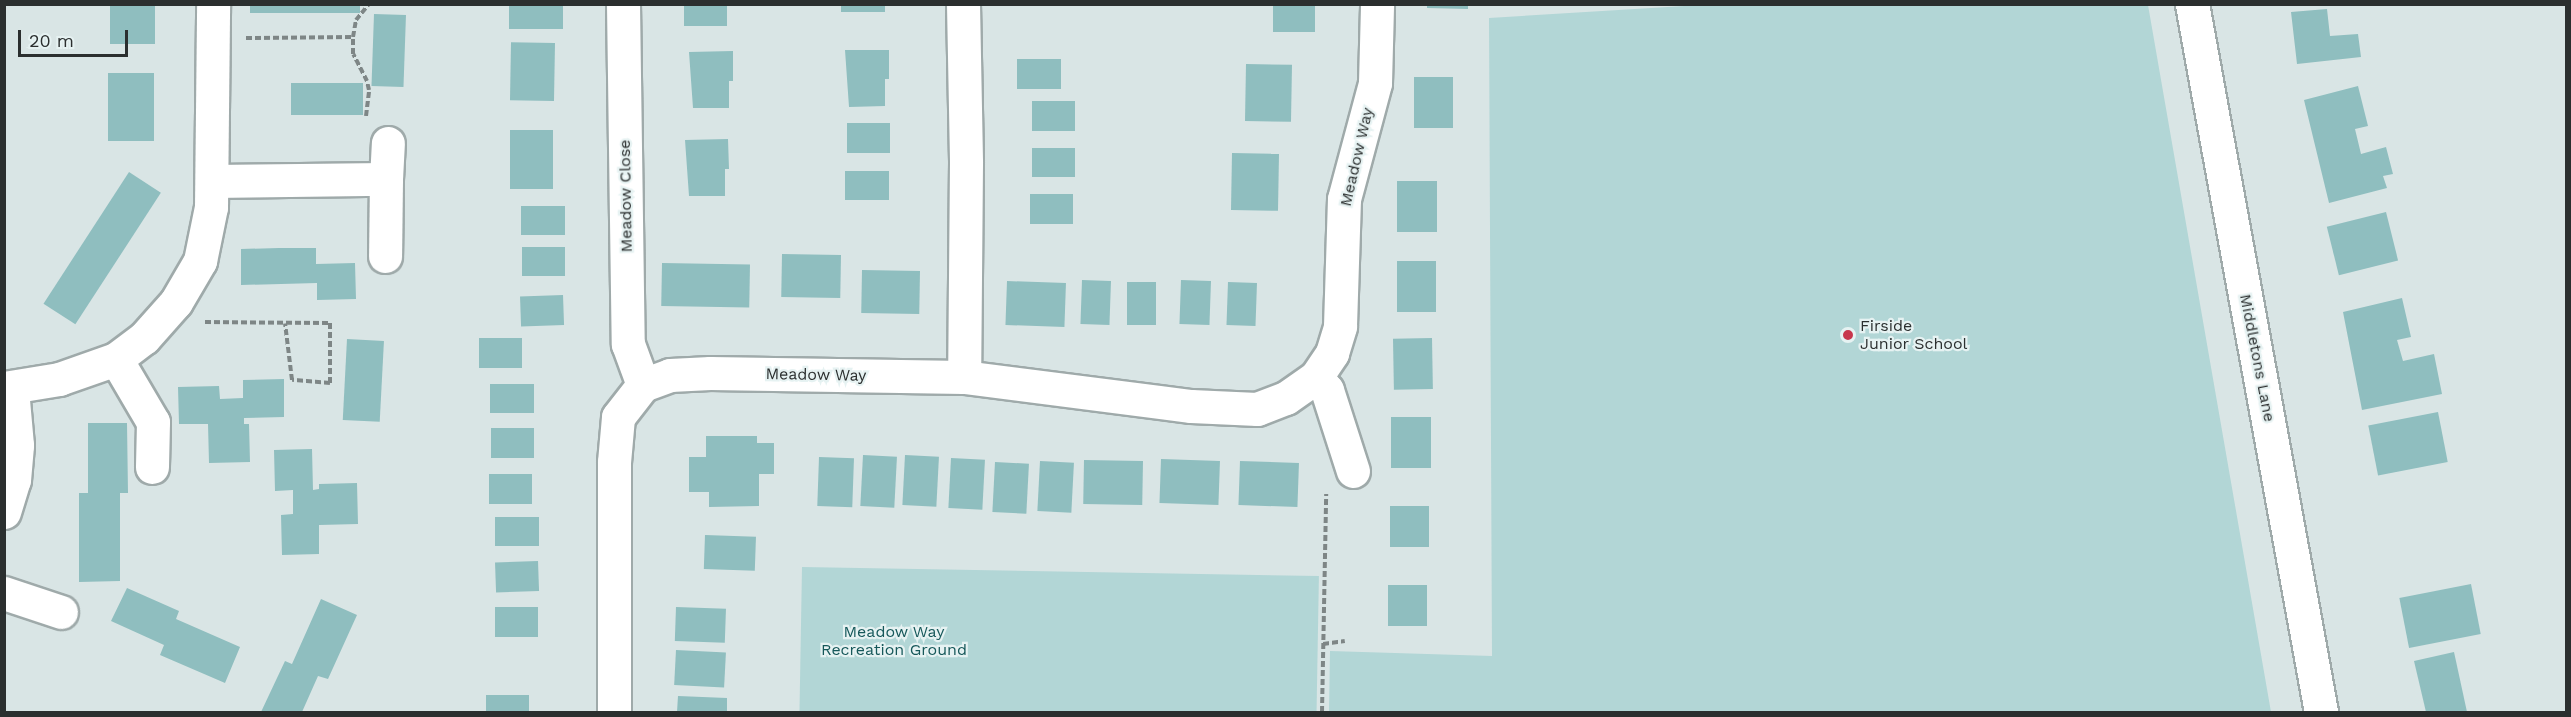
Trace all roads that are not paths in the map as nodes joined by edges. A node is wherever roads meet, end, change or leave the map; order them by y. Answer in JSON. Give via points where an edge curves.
{"nodes":[{"id":1,"x":213,"y":4,"type":"edge"},
{"id":2,"x":623,"y":4,"type":"edge"},
{"id":3,"x":963,"y":4,"type":"edge"},
{"id":4,"x":1377,"y":4,"type":"edge"},
{"id":5,"x":2192,"y":4,"type":"edge"},
{"id":6,"x":388,"y":143,"type":"dead end"},
{"id":7,"x":386,"y":179,"type":"junction"},
{"id":8,"x":212,"y":181,"type":"junction"},
{"id":9,"x":385,"y":256,"type":"dead end"},
{"id":10,"x":116,"y":359,"type":"junction"},
{"id":11,"x":964,"y":377,"type":"junction"},
{"id":12,"x":1316,"y":377,"type":"junction"},
{"id":13,"x":643,"y":385,"type":"junction"},
{"id":14,"x":8,"y":388,"type":"edge"},
{"id":15,"x":152,"y":467,"type":"dead end"},
{"id":16,"x":1340,"y":478,"type":"road end"},
{"id":17,"x":4,"y":512,"type":"edge"},
{"id":18,"x":4,"y":592,"type":"edge"},
{"id":19,"x":61,"y":612,"type":"dead end"},
{"id":20,"x":614,"y":712,"type":"edge"},
{"id":21,"x":2321,"y":712,"type":"edge"}],
"edges":[{"from":1,"to":8,"type":"street"},
{"from":2,"to":13,"type":"street","name":"Meadow Close","via":[[628,344]]},
{"from":3,"to":11,"type":"street"},
{"from":4,"to":12,"type":"street","name":"Meadow Way","via":[[1375,83],[1344,199],[1340,326],[1332,352]]},
{"from":5,"to":21,"type":"street","name":"Middletons Lane"},
{"from":6,"to":7,"type":"street"},
{"from":7,"to":8,"type":"street"},
{"from":7,"to":9,"type":"street"},
{"from":8,"to":10,"type":"street","via":[[200,261],[176,302],[144,338]]},
{"from":10,"to":14,"type":"street","via":[[59,379]]},
{"from":10,"to":15,"type":"street","via":[[153,422]]},
{"from":11,"to":12,"type":"street","name":"Meadow Way","via":[[1191,406],[1257,409],[1286,398]]},
{"from":11,"to":13,"type":"street","name":"Meadow Way","via":[[710,373],[670,375]]},
{"from":12,"to":16,"type":"street","via":[[1327,390]]},
{"from":13,"to":20,"type":"street","via":[[618,417]]},
{"from":14,"to":17,"type":"street","via":[[17,445],[14,480]]},
{"from":18,"to":19,"type":"street"}]}
